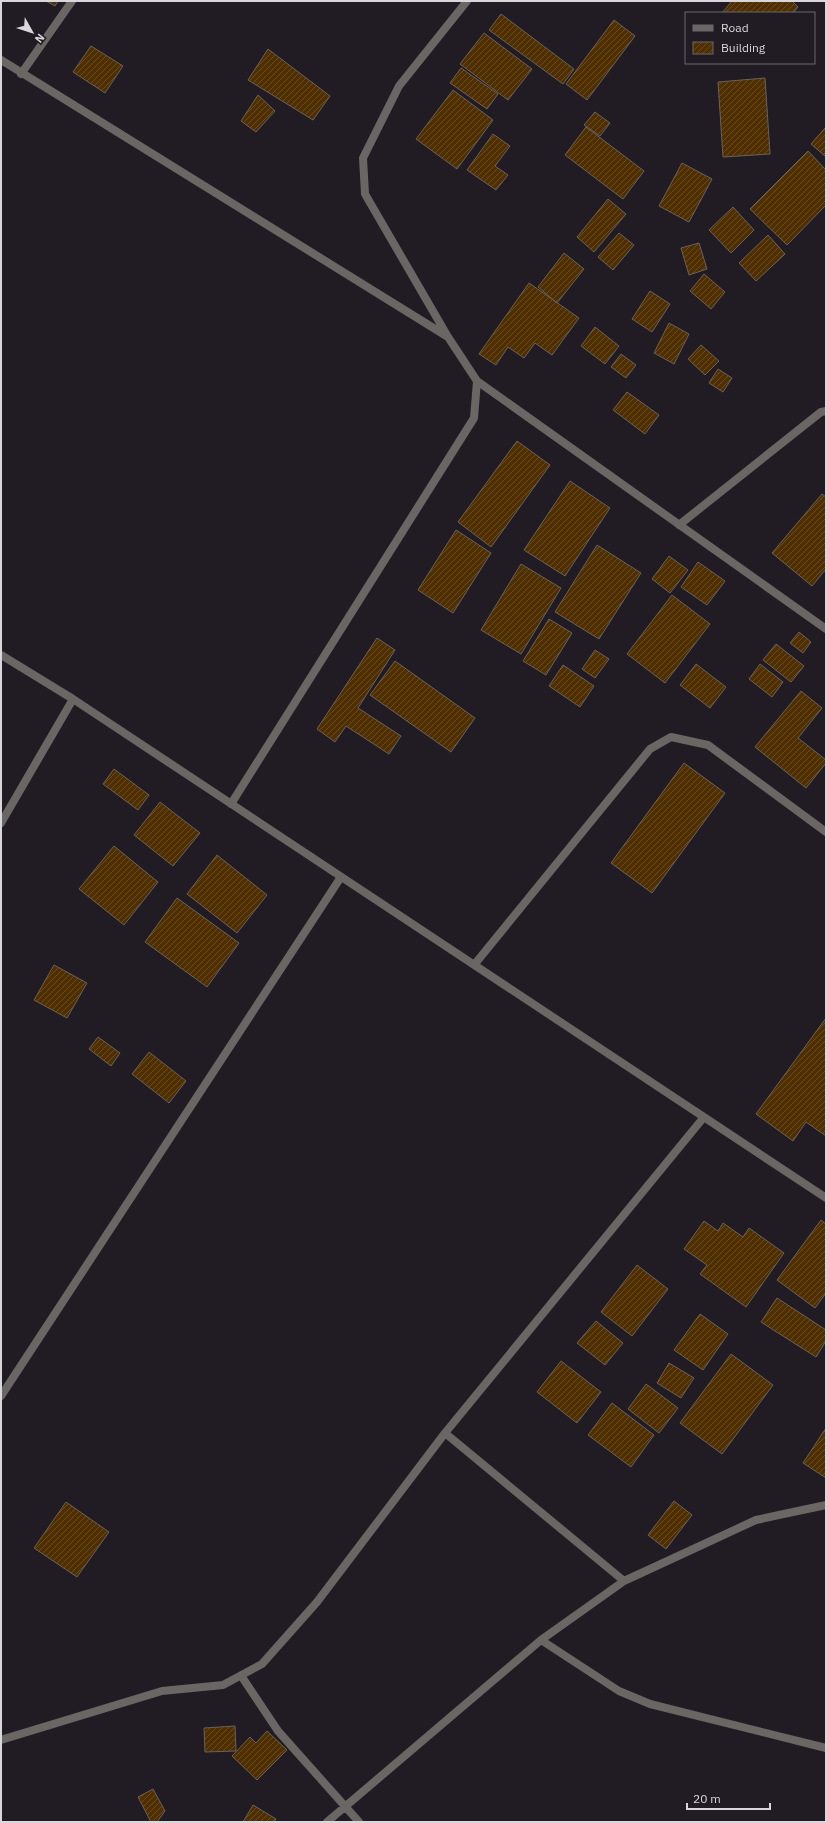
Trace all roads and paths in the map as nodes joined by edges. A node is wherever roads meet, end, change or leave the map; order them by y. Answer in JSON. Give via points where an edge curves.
{"nodes":[{"id":1,"x":72,"y":1,"type":"edge"},
{"id":2,"x":467,"y":1,"type":"edge"},
{"id":3,"x":1,"y":60,"type":"edge"},
{"id":4,"x":21,"y":74,"type":"junction"},
{"id":5,"x":448,"y":337,"type":"junction"},
{"id":6,"x":477,"y":381,"type":"junction"},
{"id":7,"x":826,"y":411,"type":"edge"},
{"id":8,"x":679,"y":525,"type":"junction"},
{"id":9,"x":826,"y":629,"type":"edge"},
{"id":10,"x":1,"y":654,"type":"edge"},
{"id":11,"x":73,"y":699,"type":"junction"},
{"id":12,"x":231,"y":804,"type":"junction"},
{"id":13,"x":1,"y":823,"type":"edge"},
{"id":14,"x":826,"y":832,"type":"edge"},
{"id":15,"x":341,"y":877,"type":"junction"},
{"id":16,"x":474,"y":965,"type":"junction"},
{"id":17,"x":704,"y":1117,"type":"junction"},
{"id":18,"x":826,"y":1198,"type":"edge"},
{"id":19,"x":1,"y":1396,"type":"edge"},
{"id":20,"x":445,"y":1433,"type":"junction"},
{"id":21,"x":826,"y":1505,"type":"edge"},
{"id":22,"x":624,"y":1581,"type":"junction"},
{"id":23,"x":541,"y":1640,"type":"junction"},
{"id":24,"x":242,"y":1676,"type":"junction"},
{"id":25,"x":1,"y":1740,"type":"edge"},
{"id":26,"x":826,"y":1748,"type":"edge"},
{"id":27,"x":346,"y":1807,"type":"junction"},
{"id":28,"x":327,"y":1822,"type":"edge"},
{"id":29,"x":359,"y":1822,"type":"edge"}],
"edges":[{"from":1,"to":4,"type":"street"},
{"from":2,"to":5,"type":"street","via":[[399,86],[363,158],[365,194]]},
{"from":3,"to":4,"type":"street"},
{"from":4,"to":5,"type":"street"},
{"from":5,"to":6,"type":"street"},
{"from":6,"to":8,"type":"street"},
{"from":6,"to":12,"type":"street","via":[[474,418]]},
{"from":7,"to":8,"type":"street","via":[[820,412]]},
{"from":8,"to":9,"type":"street"},
{"from":10,"to":11,"type":"street"},
{"from":11,"to":12,"type":"street"},
{"from":11,"to":13,"type":"street"},
{"from":12,"to":15,"type":"street"},
{"from":14,"to":16,"type":"street","via":[[708,745],[671,737],[650,749]]},
{"from":15,"to":16,"type":"street"},
{"from":15,"to":19,"type":"street"},
{"from":16,"to":17,"type":"street"},
{"from":17,"to":18,"type":"street"},
{"from":17,"to":20,"type":"street"},
{"from":20,"to":22,"type":"street"},
{"from":20,"to":24,"type":"street","via":[[317,1602],[262,1664]]},
{"from":21,"to":22,"type":"street","via":[[756,1520]]},
{"from":22,"to":23,"type":"street"},
{"from":23,"to":26,"type":"street","via":[[619,1691],[650,1704]]},
{"from":23,"to":27,"type":"street"},
{"from":24,"to":25,"type":"street","via":[[223,1685],[162,1691]]},
{"from":24,"to":27,"type":"street","via":[[278,1731]]},
{"from":27,"to":28,"type":"street"},
{"from":27,"to":29,"type":"street"}]}
